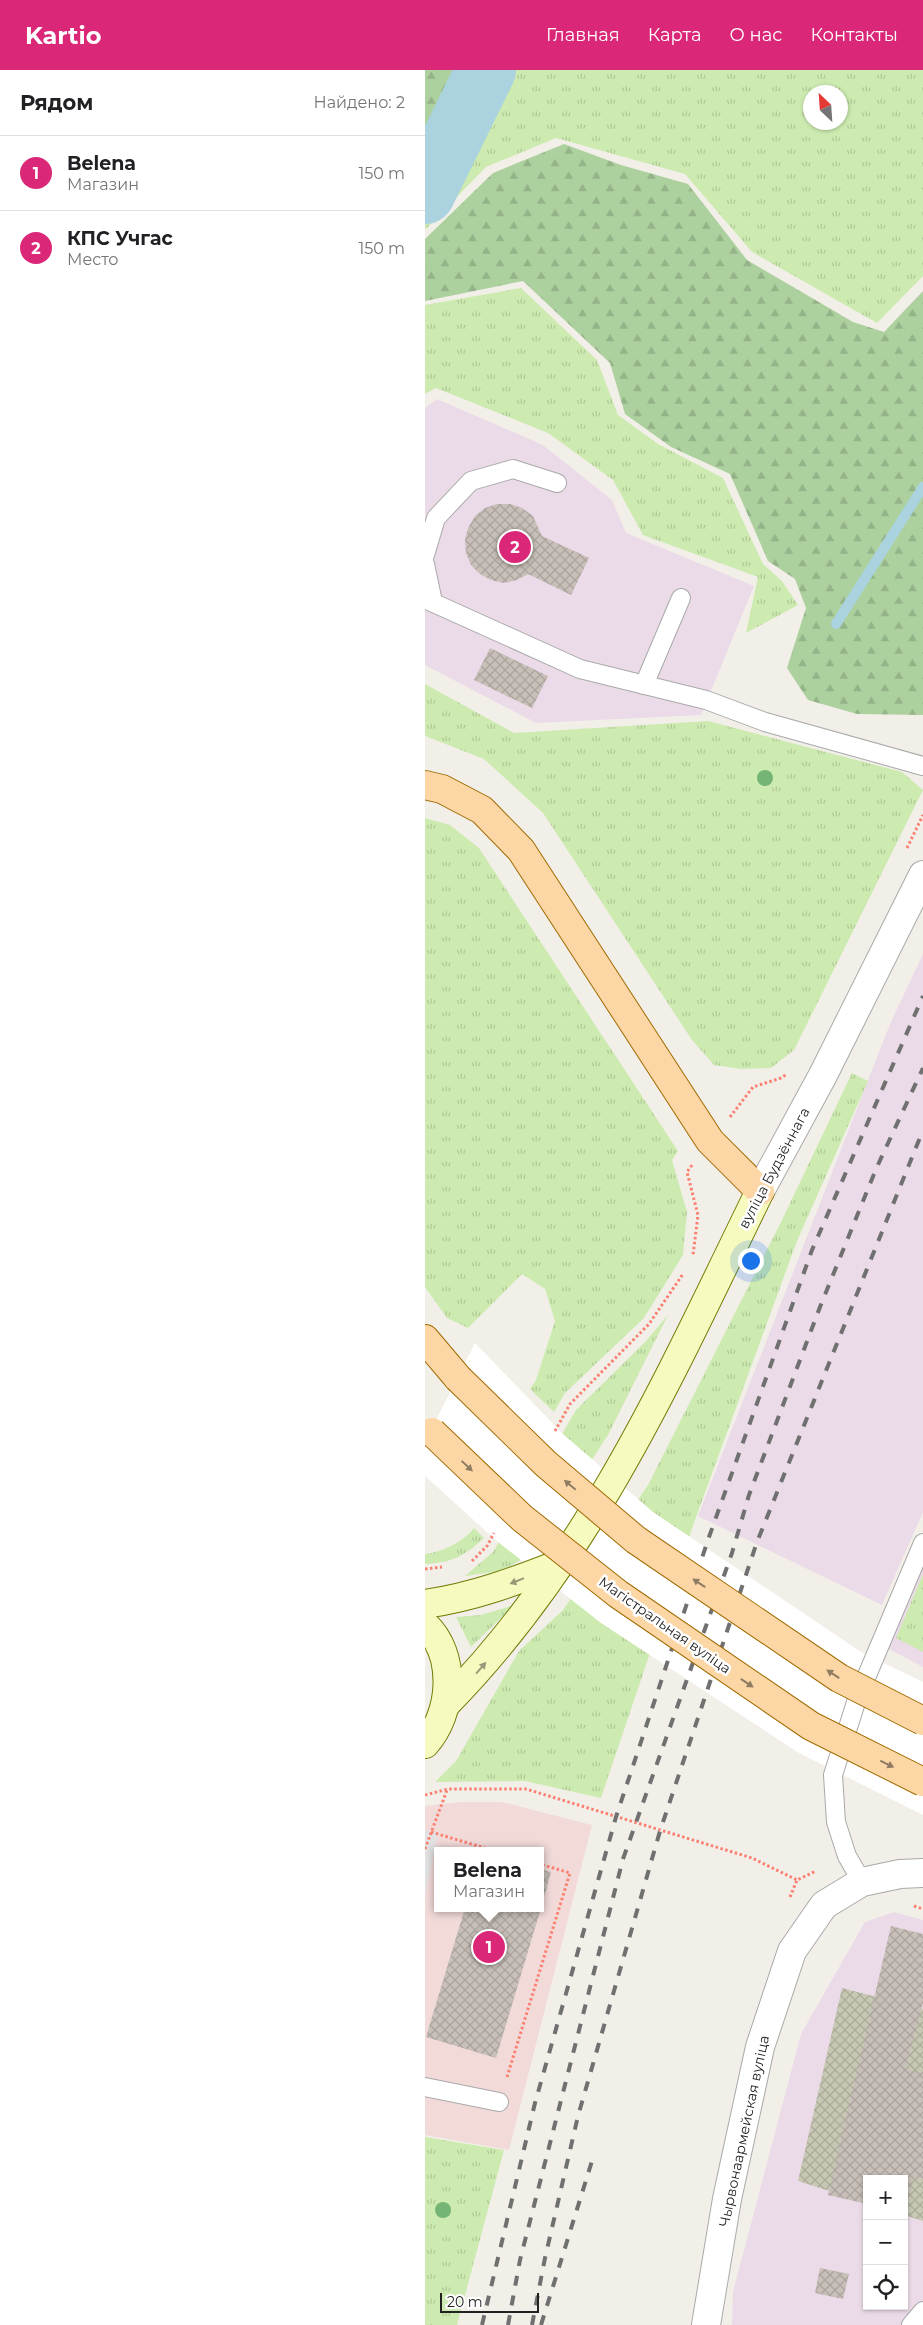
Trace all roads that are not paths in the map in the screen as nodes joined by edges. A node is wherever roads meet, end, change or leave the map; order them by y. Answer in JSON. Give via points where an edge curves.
{"nodes":[{"id":1,"x":557,"y":483,"type":"dead end"},
{"id":2,"x":425,"y":555,"type":"edge"},
{"id":3,"x":425,"y":564,"type":"edge"},
{"id":4,"x":681,"y":598,"type":"dead end"},
{"id":5,"x":429,"y":601,"type":"edge"},
{"id":6,"x":644,"y":685,"type":"junction"},
{"id":7,"x":923,"y":766,"type":"edge"},
{"id":8,"x":425,"y":785,"type":"edge"},
{"id":9,"x":923,"y":875,"type":"edge"},
{"id":10,"x":760,"y":1191,"type":"junction"},
{"id":11,"x":425,"y":1339,"type":"edge"},
{"id":12,"x":428,"y":1428,"type":"edge"},
{"id":13,"x":923,"y":1543,"type":"edge"},
{"id":14,"x":562,"y":1563,"type":"junction"},
{"id":15,"x":425,"y":1604,"type":"edge"},
{"id":16,"x":425,"y":1625,"type":"edge"},
{"id":17,"x":447,"y":1703,"type":"junction"},
{"id":18,"x":923,"y":1721,"type":"edge"},
{"id":19,"x":425,"y":1744,"type":"edge"},
{"id":20,"x":923,"y":1782,"type":"edge"},
{"id":21,"x":923,"y":1873,"type":"edge"},
{"id":22,"x":862,"y":1882,"type":"junction"},
{"id":23,"x":425,"y":2087,"type":"edge"},
{"id":24,"x":499,"y":2102,"type":"road end"},
{"id":25,"x":923,"y":2311,"type":"edge"},
{"id":26,"x":706,"y":2325,"type":"edge"},
{"id":27,"x":911,"y":2325,"type":"edge"}],
"edges":[{"from":1,"to":2,"type":"lane","via":[[513,469],[471,481],[436,518]]},
{"from":3,"to":5,"type":"lane"},
{"from":4,"to":6,"type":"lane"},
{"from":5,"to":6,"type":"lane","via":[[580,669]]},
{"from":6,"to":7,"type":"lane","via":[[705,700],[765,722]]},
{"from":8,"to":10,"type":"main road","via":[[442,789],[482,810],[521,850],[710,1141]]},
{"from":9,"to":10,"type":"street","name":"вуліца Будзённага","via":[[823,1075]]},
{"from":10,"to":14,"type":"street","name":"вуліца Будзённага","via":[[653,1409]]},
{"from":18,"to":11,"type":"main road","one_way":true,"bridge":true,"via":[[839,1678],[636,1540],[546,1464],[459,1378]]},
{"from":12,"to":20,"type":"main road","name":"Магістральная вуліца","one_way":true,"bridge":true,"via":[[522,1518],[618,1594],[811,1726]]},
{"from":13,"to":22,"type":"lane","via":[[857,1699],[833,1775],[836,1822],[847,1856]]},
{"from":14,"to":15,"type":"street","one_way":true,"via":[[498,1588]]},
{"from":17,"to":14,"type":"street","name":"вуліца Будзённага","one_way":true,"via":[[480,1669]]},
{"from":16,"to":17,"type":"street","via":[[432,1632],[447,1666]]},
{"from":17,"to":19,"type":"street","via":[[435,1733]]},
{"from":21,"to":22,"type":"street","name":"Чырвонаармейская вуліца"},
{"from":22,"to":26,"type":"street","name":"Чырвонаармейская вуліца","via":[[824,1905],[792,1951],[760,2047],[727,2199]]},
{"from":23,"to":24,"type":"lane"},
{"from":25,"to":27,"type":"lane"}]}
